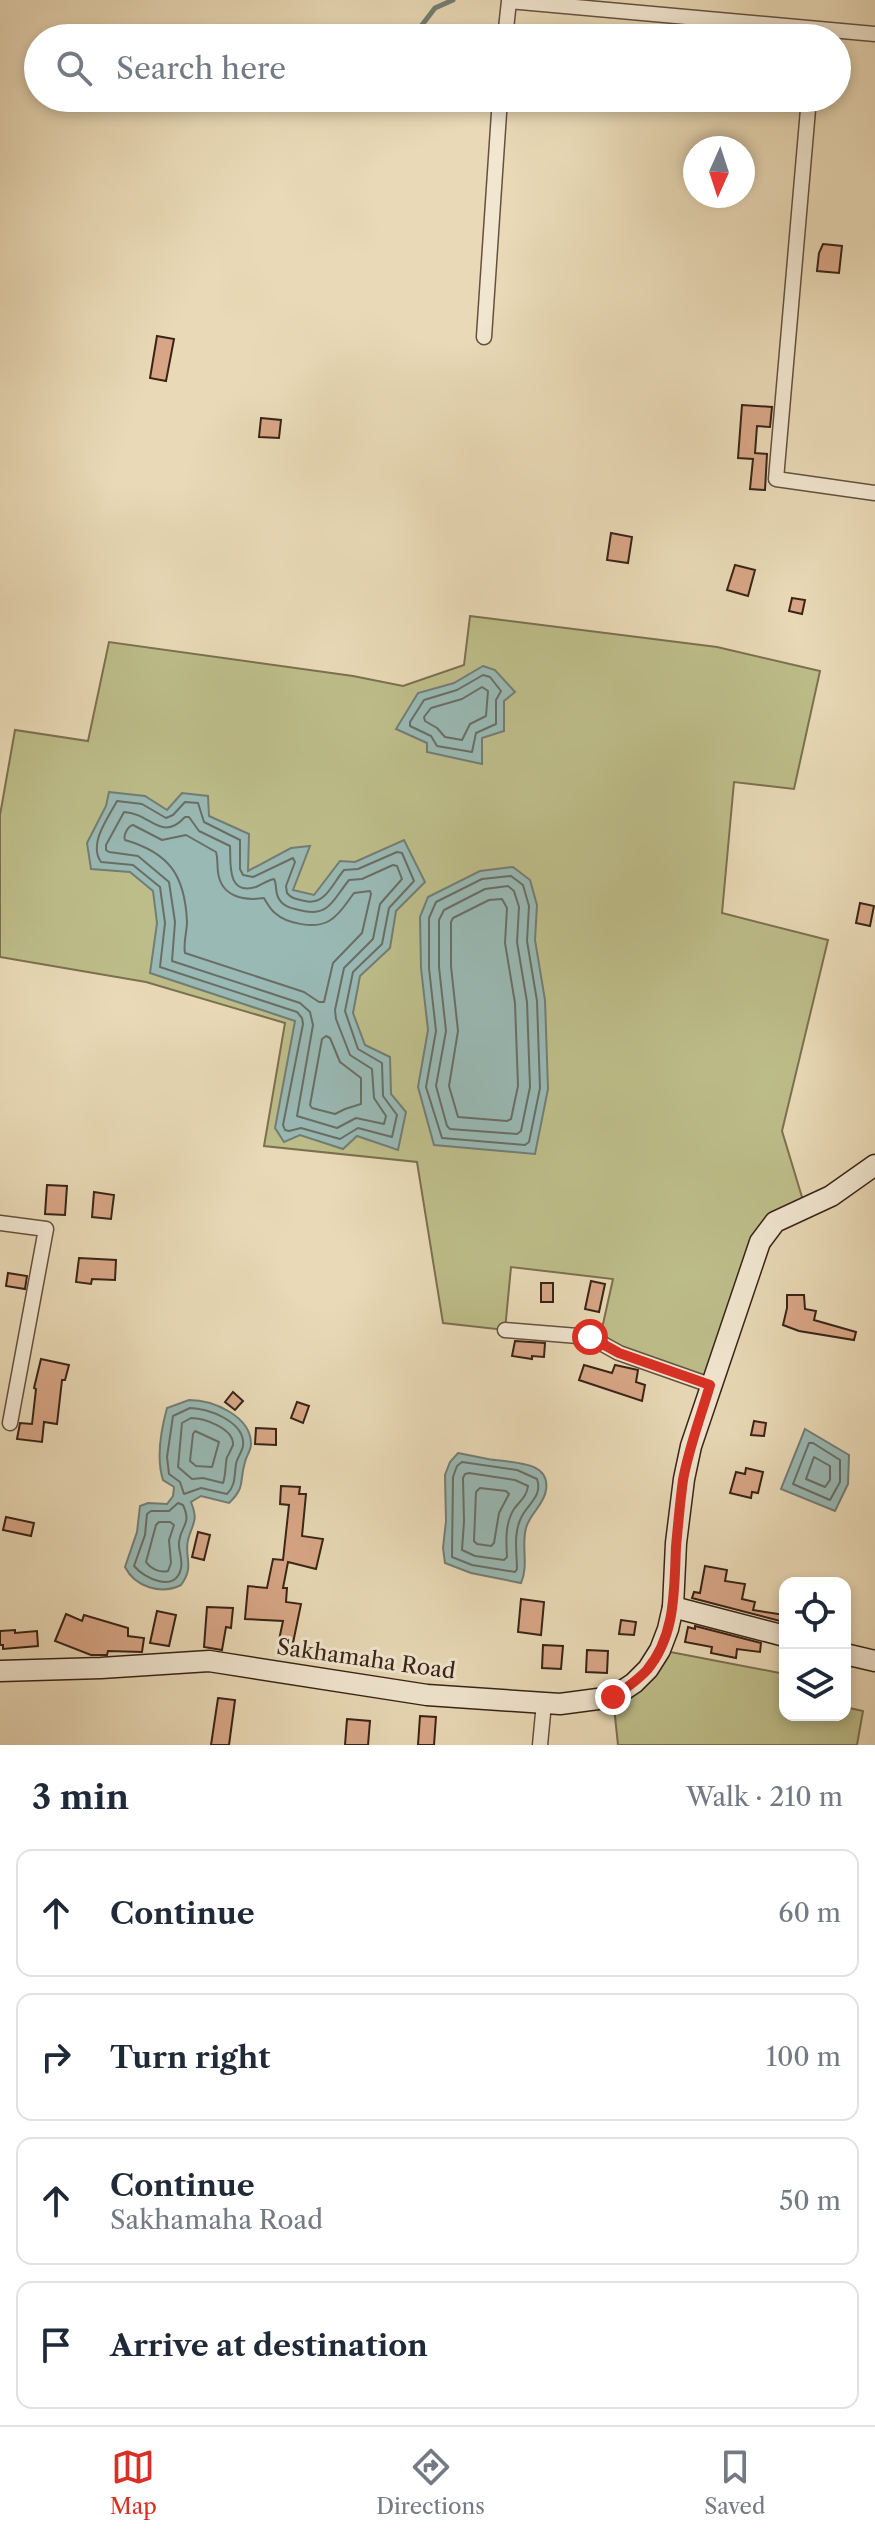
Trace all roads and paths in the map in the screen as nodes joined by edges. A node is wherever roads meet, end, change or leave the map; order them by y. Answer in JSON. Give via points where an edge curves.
{"nodes":[{"id":1,"x":507,"y":24,"type":"edge"},
{"id":2,"x":722,"y":24,"type":"edge"},
{"id":3,"x":851,"y":34,"type":"edge"},
{"id":4,"x":875,"y":34,"type":"edge"},
{"id":5,"x":499,"y":112,"type":"edge"},
{"id":6,"x":808,"y":112,"type":"edge"},
{"id":7,"x":484,"y":337,"type":"dead end"},
{"id":8,"x":875,"y":493,"type":"edge"},
{"id":9,"x":875,"y":1165,"type":"edge"},
{"id":10,"x":0,"y":1223,"type":"edge"},
{"id":11,"x":505,"y":1330,"type":"dead end"},
{"id":12,"x":710,"y":1385,"type":"junction"},
{"id":13,"x":10,"y":1423,"type":"dead end"},
{"id":14,"x":673,"y":1607,"type":"junction"},
{"id":15,"x":779,"y":1634,"type":"edge"},
{"id":16,"x":851,"y":1655,"type":"edge"},
{"id":17,"x":875,"y":1661,"type":"edge"},
{"id":18,"x":0,"y":1671,"type":"edge"},
{"id":19,"x":544,"y":1703,"type":"junction"},
{"id":20,"x":540,"y":1745,"type":"edge"}],
"edges":[{"from":1,"to":2,"type":"street","via":[[509,1]]},
{"from":3,"to":4,"type":"street"},
{"from":5,"to":7,"type":"street"},
{"from":6,"to":8,"type":"street","via":[[776,479]]},
{"from":9,"to":12,"type":"street","name":"Sakhamaha Road","via":[[767,1231]]},
{"from":10,"to":13,"type":"street","via":[[46,1229]]},
{"from":11,"to":12,"type":"street","via":[[590,1337],[619,1353]]},
{"from":12,"to":14,"type":"street","name":"Sakhamaha Road","via":[[684,1479]]},
{"from":14,"to":15,"type":"street"},
{"from":14,"to":19,"type":"street","name":"Sakhamaha Road","via":[[660,1650],[634,1683],[613,1697]]},
{"from":16,"to":17,"type":"street"},
{"from":18,"to":19,"type":"street","name":"Sakhamaha Road","via":[[209,1661],[427,1695]]},
{"from":19,"to":20,"type":"street"}]}
